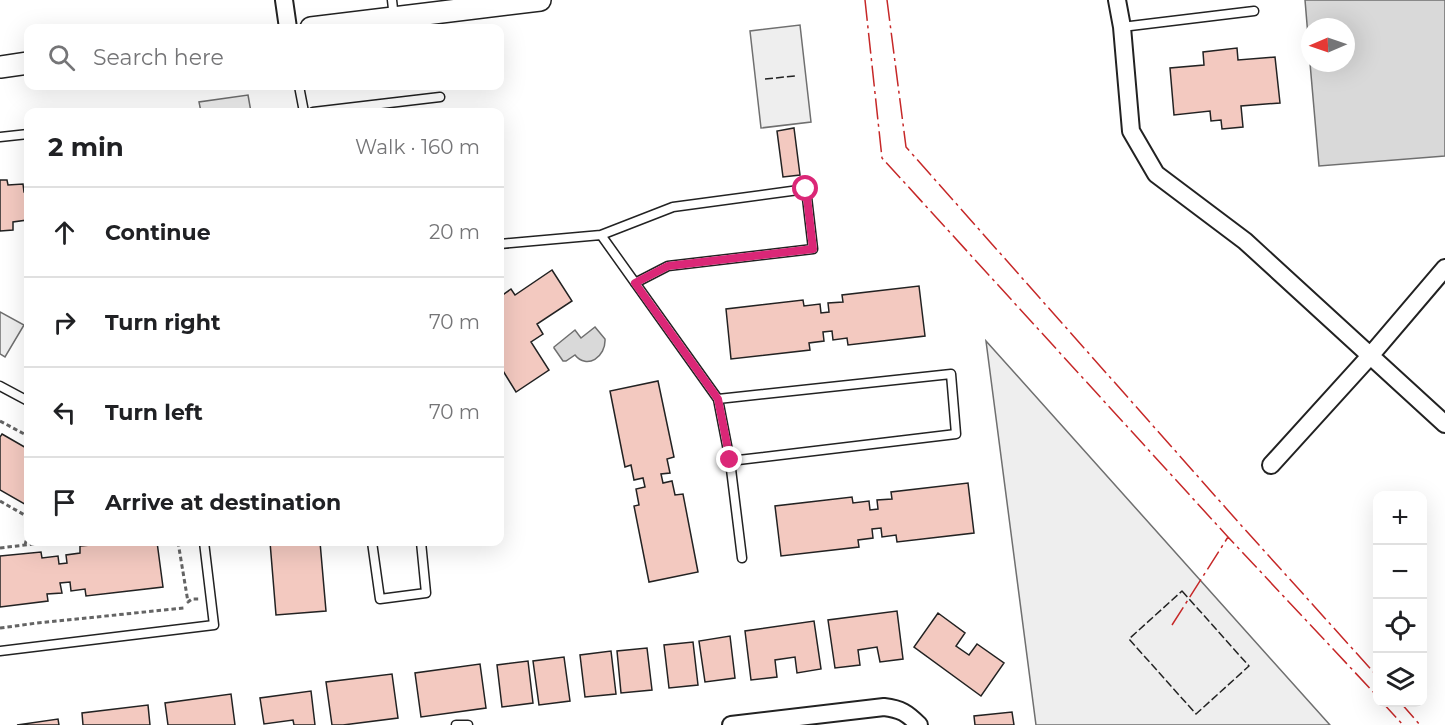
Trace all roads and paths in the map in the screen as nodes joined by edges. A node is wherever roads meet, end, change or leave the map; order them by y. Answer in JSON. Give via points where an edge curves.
{"nodes":[{"id":1,"x":284,"y":0,"type":"edge"},
{"id":2,"x":540,"y":0,"type":"edge"},
{"id":3,"x":1117,"y":0,"type":"edge"},
{"id":4,"x":393,"y":9,"type":"edge"},
{"id":5,"x":1254,"y":11,"type":"dead end"},
{"id":6,"x":287,"y":24,"type":"edge"},
{"id":7,"x":328,"y":24,"type":"edge"},
{"id":8,"x":1122,"y":27,"type":"junction"},
{"id":9,"x":24,"y":64,"type":"edge"},
{"id":10,"x":0,"y":67,"type":"edge"},
{"id":11,"x":300,"y":90,"type":"edge"},
{"id":12,"x":440,"y":97,"type":"dead end"},
{"id":13,"x":303,"y":108,"type":"edge"},
{"id":14,"x":347,"y":108,"type":"edge"},
{"id":15,"x":24,"y":134,"type":"edge"},
{"id":16,"x":0,"y":137,"type":"edge"},
{"id":17,"x":601,"y":235,"type":"junction"},
{"id":18,"x":504,"y":244,"type":"edge"},
{"id":19,"x":1445,"y":268,"type":"edge"},
{"id":20,"x":635,"y":283,"type":"junction"},
{"id":21,"x":1370,"y":356,"type":"junction"},
{"id":22,"x":0,"y":386,"type":"edge"},
{"id":23,"x":24,"y":399,"type":"edge"},
{"id":24,"x":718,"y":399,"type":"junction"},
{"id":25,"x":0,"y":421,"type":"edge"},
{"id":26,"x":1445,"y":424,"type":"edge"},
{"id":27,"x":24,"y":434,"type":"edge"},
{"id":28,"x":730,"y":460,"type":"junction"},
{"id":29,"x":1271,"y":465,"type":"dead end"},
{"id":30,"x":0,"y":501,"type":"edge"},
{"id":31,"x":24,"y":515,"type":"edge"},
{"id":32,"x":24,"y":545,"type":"edge"},
{"id":33,"x":179,"y":546,"type":"edge"},
{"id":34,"x":205,"y":546,"type":"edge"},
{"id":35,"x":373,"y":546,"type":"edge"},
{"id":36,"x":420,"y":546,"type":"edge"},
{"id":37,"x":0,"y":548,"type":"edge"},
{"id":38,"x":742,"y":558,"type":"dead end"},
{"id":39,"x":211,"y":597,"type":"junction"},
{"id":40,"x":184,"y":608,"type":"dead end"},
{"id":41,"x":0,"y":628,"type":"edge"},
{"id":42,"x":0,"y":651,"type":"edge"},
{"id":43,"x":914,"y":720,"type":"edge"},
{"id":44,"x":456,"y":725,"type":"edge"},
{"id":45,"x":468,"y":725,"type":"edge"},
{"id":46,"x":731,"y":725,"type":"edge"}],
"edges":[{"from":1,"to":6,"type":"street"},
{"from":2,"to":4,"type":"street"},
{"from":3,"to":8,"type":"street"},
{"from":4,"to":7,"type":"street"},
{"from":5,"to":8,"type":"lane"},
{"from":8,"to":21,"type":"street","via":[[1131,130],[1156,174],[1245,241]]},
{"from":9,"to":10,"type":"street"},
{"from":11,"to":13,"type":"lane"},
{"from":12,"to":14,"type":"lane"},
{"from":15,"to":16,"type":"lane"},
{"from":17,"to":18,"type":"lane"},
{"from":17,"to":20,"type":"lane"},
{"from":17,"to":20,"type":"lane","via":[[673,207],[806,189],[813,249],[668,266]]},
{"from":19,"to":21,"type":"street"},
{"from":20,"to":24,"type":"lane"},
{"from":21,"to":26,"type":"street"},
{"from":21,"to":29,"type":"street"},
{"from":22,"to":23,"type":"lane"},
{"from":24,"to":28,"type":"lane"},
{"from":24,"to":28,"type":"lane","via":[[951,374],[956,434]]},
{"from":25,"to":27,"type":"path"},
{"from":28,"to":38,"type":"lane"},
{"from":30,"to":31,"type":"path"},
{"from":32,"to":37,"type":"path"},
{"from":33,"to":39,"type":"path","via":[[188,602]]},
{"from":34,"to":39,"type":"lane"},
{"from":35,"to":36,"type":"lane","via":[[380,599],[426,593]]},
{"from":39,"to":42,"type":"lane","via":[[214,625]]},
{"from":40,"to":41,"type":"path"},
{"from":43,"to":46,"type":"street","via":[[896,708],[884,707]]},
{"from":44,"to":45,"type":"lane"}]}
